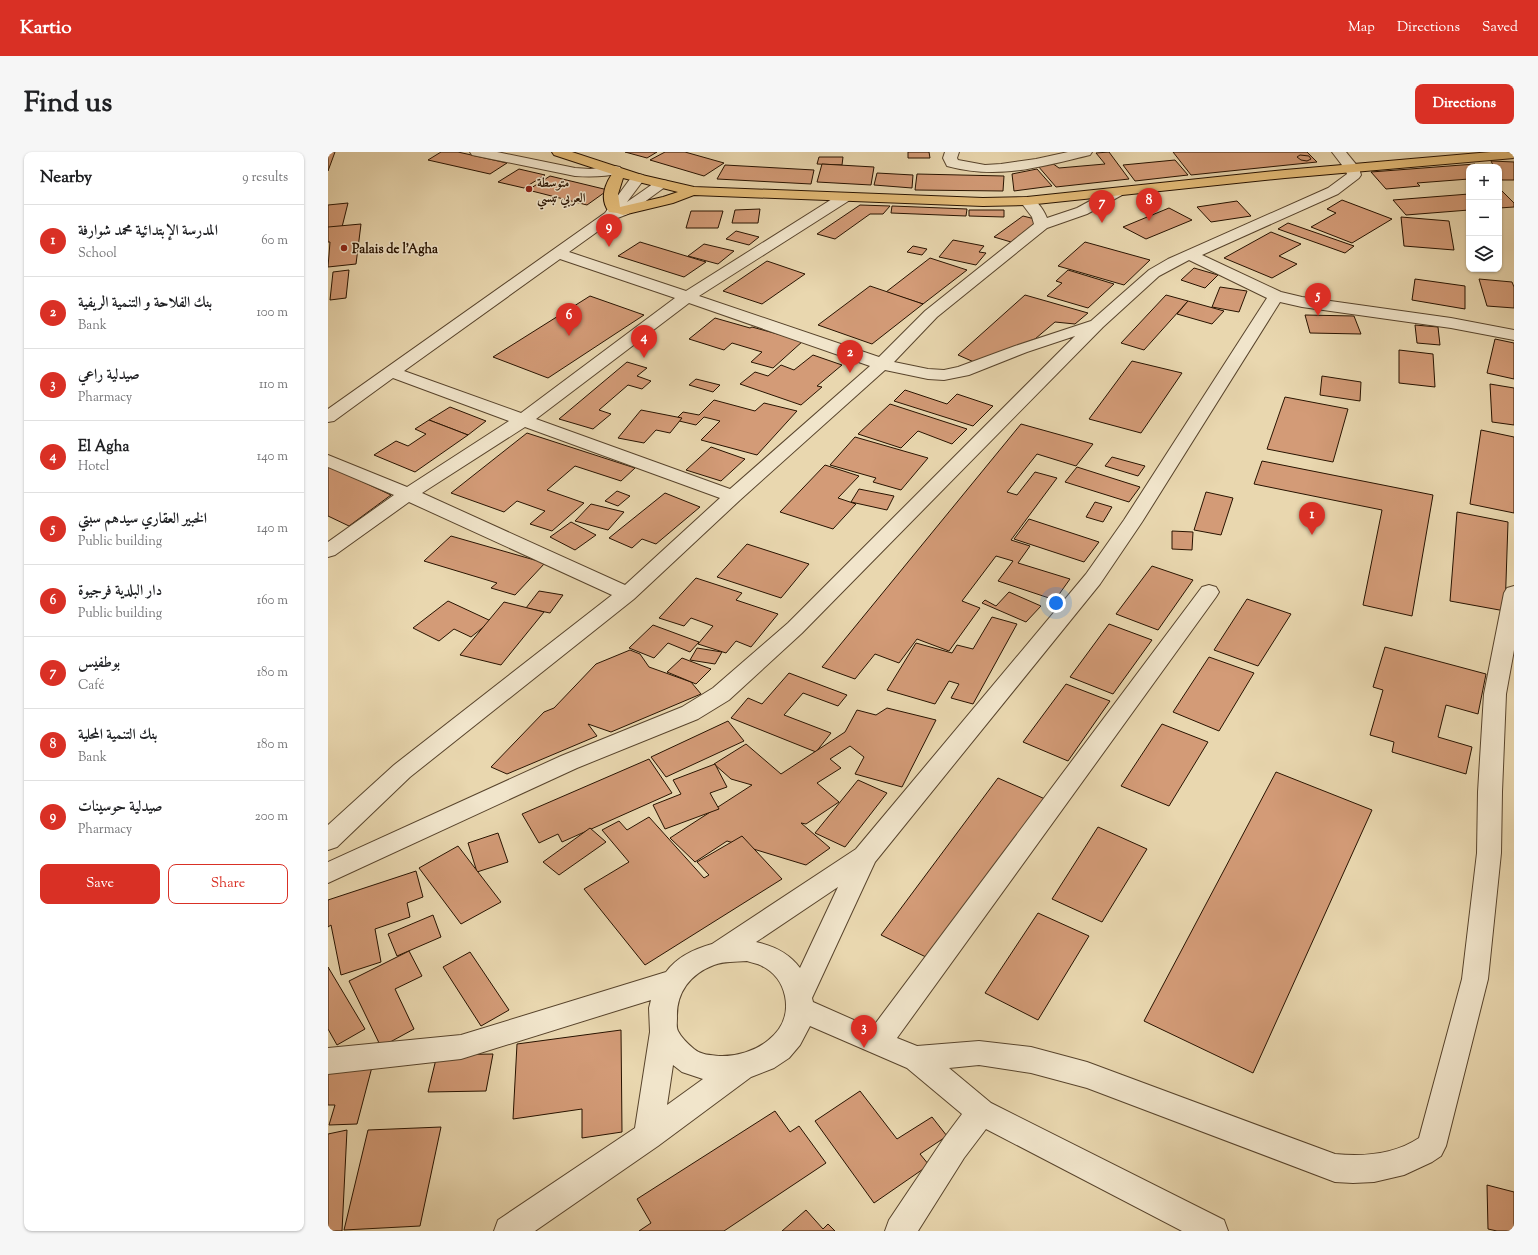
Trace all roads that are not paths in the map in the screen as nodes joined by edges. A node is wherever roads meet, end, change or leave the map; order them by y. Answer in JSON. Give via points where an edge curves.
{"nodes":[{"id":1,"x":477,"y":152,"type":"edge"},
{"id":2,"x":559,"y":152,"type":"edge"},
{"id":3,"x":952,"y":152,"type":"edge"},
{"id":4,"x":1085,"y":152,"type":"edge"},
{"id":5,"x":1339,"y":152,"type":"edge"},
{"id":6,"x":1514,"y":154,"type":"edge"},
{"id":7,"x":1352,"y":168,"type":"junction"},
{"id":8,"x":618,"y":171,"type":"junction"},
{"id":9,"x":638,"y":178,"type":"junction"},
{"id":10,"x":662,"y":184,"type":"junction"},
{"id":11,"x":694,"y":191,"type":"junction"},
{"id":12,"x":1117,"y":192,"type":"junction"},
{"id":13,"x":845,"y":197,"type":"junction"},
{"id":14,"x":1027,"y":201,"type":"junction"},
{"id":15,"x":615,"y":212,"type":"junction"},
{"id":16,"x":1042,"y":225,"type":"junction"},
{"id":17,"x":558,"y":253,"type":"junction"},
{"id":18,"x":1190,"y":255,"type":"junction"},
{"id":19,"x":1276,"y":296,"type":"junction"},
{"id":20,"x":686,"y":298,"type":"junction"},
{"id":21,"x":1097,"y":324,"type":"junction"},
{"id":22,"x":1514,"y":335,"type":"edge"},
{"id":23,"x":882,"y":364,"type":"junction"},
{"id":24,"x":391,"y":372,"type":"junction"},
{"id":25,"x":328,"y":417,"type":"edge"},
{"id":26,"x":523,"y":420,"type":"junction"},
{"id":27,"x":328,"y":460,"type":"edge"},
{"id":28,"x":408,"y":494,"type":"junction"},
{"id":29,"x":733,"y":496,"type":"junction"},
{"id":30,"x":328,"y":551,"type":"edge"},
{"id":31,"x":1209,"y":592,"type":"dead end"},
{"id":32,"x":1514,"y":593,"type":"edge"},
{"id":33,"x":627,"y":594,"type":"junction"},
{"id":34,"x":1508,"y":660,"type":"edge"},
{"id":35,"x":328,"y":840,"type":"edge"},
{"id":36,"x":865,"y":856,"type":"junction"},
{"id":37,"x":328,"y":873,"type":"edge"},
{"id":38,"x":720,"y":952,"type":"junction"},
{"id":39,"x":674,"y":981,"type":"junction"},
{"id":40,"x":800,"y":1002,"type":"junction"},
{"id":41,"x":664,"y":1031,"type":"junction"},
{"id":42,"x":877,"y":1043,"type":"junction"},
{"id":43,"x":917,"y":1058,"type":"junction"},
{"id":44,"x":328,"y":1061,"type":"edge"},
{"id":45,"x":742,"y":1068,"type":"junction"},
{"id":46,"x":981,"y":1112,"type":"junction"},
{"id":47,"x":648,"y":1136,"type":"junction"},
{"id":48,"x":509,"y":1231,"type":"edge"},
{"id":49,"x":900,"y":1231,"type":"edge"},
{"id":50,"x":1213,"y":1231,"type":"edge"}],
"edges":[{"from":1,"to":8,"type":"street","via":[[575,172]]},
{"from":2,"to":8,"type":"main road"},
{"from":3,"to":4,"type":"street","via":[[952,163],[979,169],[1022,166]]},
{"from":5,"to":7,"type":"street"},
{"from":6,"to":7,"type":"main road"},
{"from":7,"to":12,"type":"main road"},
{"from":7,"to":18,"type":"street","via":[[1354,175],[1333,191]]},
{"from":8,"to":9,"type":"main road"},
{"from":8,"to":15,"type":"main road","via":[[612,189],[612,205]]},
{"from":9,"to":10,"type":"main road"},
{"from":9,"to":15,"type":"street"},
{"from":10,"to":11,"type":"main road"},
{"from":10,"to":15,"type":"street"},
{"from":11,"to":13,"type":"main road"},
{"from":11,"to":15,"type":"main road","via":[[668,200]]},
{"from":12,"to":14,"type":"main road"},
{"from":12,"to":16,"type":"street","via":[[1082,211]]},
{"from":13,"to":14,"type":"main road"},
{"from":13,"to":20,"type":"street"},
{"from":14,"to":16,"type":"street","via":[[1039,216]]},
{"from":15,"to":17,"type":"street"},
{"from":16,"to":23,"type":"street","via":[[931,314]]},
{"from":17,"to":20,"type":"street"},
{"from":17,"to":24,"type":"street"},
{"from":18,"to":19,"type":"street"},
{"from":18,"to":21,"type":"street","via":[[1154,273]]},
{"from":19,"to":22,"type":"street","via":[[1331,308],[1451,323]]},
{"from":19,"to":36,"type":"street","via":[[1094,579]]},
{"from":20,"to":23,"type":"street"},
{"from":20,"to":26,"type":"street"},
{"from":21,"to":23,"type":"street","via":[[963,371],[944,375]]},
{"from":21,"to":37,"type":"street","via":[[795,628],[721,694],[690,713],[569,762]]},
{"from":23,"to":29,"type":"street"},
{"from":24,"to":25,"type":"street"},
{"from":24,"to":26,"type":"street"},
{"from":26,"to":28,"type":"street"},
{"from":26,"to":29,"type":"street"},
{"from":27,"to":28,"type":"street"},
{"from":28,"to":30,"type":"street"},
{"from":28,"to":33,"type":"street"},
{"from":29,"to":33,"type":"street"},
{"from":31,"to":42,"type":"street"},
{"from":32,"to":34,"type":"street"},
{"from":33,"to":35,"type":"street","via":[[402,771]]},
{"from":34,"to":43,"type":"street","via":[[1495,694],[1489,853],[1474,979],[1431,1146],[1412,1158],[1391,1164],[1361,1170],[1335,1168],[1088,1075],[1031,1060],[979,1054]]},
{"from":36,"to":38,"type":"street"},
{"from":36,"to":40,"type":"street"},
{"from":38,"to":39,"type":"street","via":[[702,958],[686,968]]},
{"from":38,"to":40,"type":"street","via":[[747,950],[772,958],[791,974]]},
{"from":39,"to":41,"type":"street","via":[[662,1005]]},
{"from":39,"to":44,"type":"street","via":[[461,1047]]},
{"from":40,"to":42,"type":"street"},
{"from":40,"to":45,"type":"street","via":[[797,1024],[788,1039],[780,1048],[759,1062]]},
{"from":41,"to":45,"type":"street","via":[[672,1046],[684,1058],[702,1067],[721,1070]]},
{"from":41,"to":47,"type":"street"},
{"from":42,"to":43,"type":"street"},
{"from":43,"to":46,"type":"street"},
{"from":45,"to":47,"type":"street"},
{"from":46,"to":49,"type":"street","via":[[954,1148]]},
{"from":46,"to":50,"type":"street"},
{"from":47,"to":48,"type":"street"}]}
